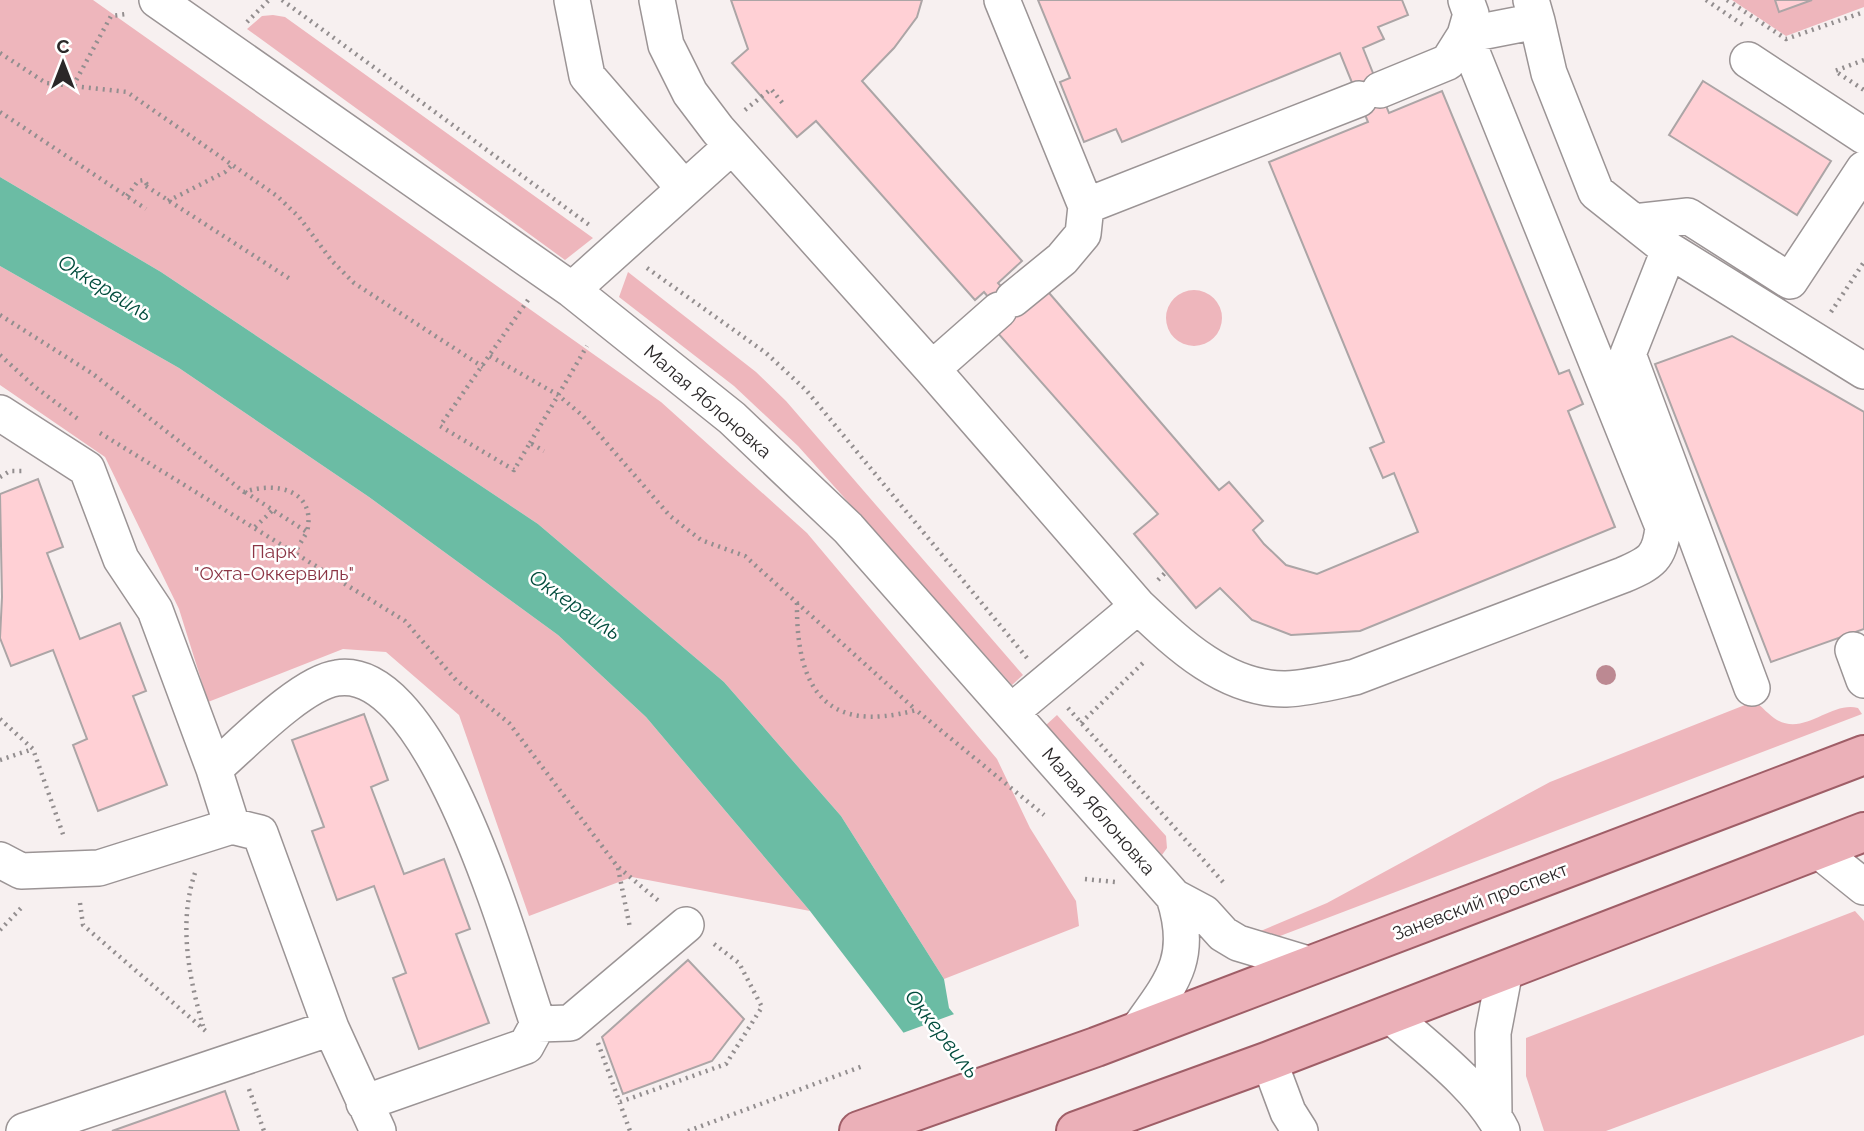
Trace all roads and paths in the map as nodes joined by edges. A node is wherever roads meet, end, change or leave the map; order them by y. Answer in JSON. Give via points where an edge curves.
{"nodes":[{"id":1,"x":572,"y":0,"type":"edge"},
{"id":2,"x":657,"y":0,"type":"edge"},
{"id":3,"x":1002,"y":0,"type":"edge"},
{"id":4,"x":1466,"y":0,"type":"edge"},
{"id":5,"x":1727,"y":0,"type":"edge"},
{"id":6,"x":143,"y":7,"type":"edge"},
{"id":7,"x":1534,"y":10,"type":"edge"},
{"id":8,"x":1864,"y":12,"type":"edge"},
{"id":9,"x":1465,"y":35,"type":"junction"},
{"id":10,"x":0,"y":53,"type":"edge"},
{"id":11,"x":1748,"y":60,"type":"dead end"},
{"id":12,"x":1864,"y":60,"type":"edge"},
{"id":13,"x":73,"y":86,"type":"junction"},
{"id":14,"x":1864,"y":90,"type":"edge"},
{"id":15,"x":761,"y":96,"type":"dead end"},
{"id":16,"x":785,"y":106,"type":"dead end"},
{"id":17,"x":0,"y":112,"type":"edge"},
{"id":18,"x":1864,"y":136,"type":"edge"},
{"id":19,"x":732,"y":146,"type":"junction"},
{"id":20,"x":233,"y":164,"type":"junction"},
{"id":21,"x":1864,"y":169,"type":"edge"},
{"id":22,"x":683,"y":187,"type":"junction"},
{"id":23,"x":127,"y":196,"type":"junction"},
{"id":24,"x":168,"y":201,"type":"junction"},
{"id":25,"x":1086,"y":206,"type":"junction"},
{"id":26,"x":146,"y":209,"type":"dead end"},
{"id":27,"x":1634,"y":222,"type":"junction"},
{"id":28,"x":1670,"y":250,"type":"junction"},
{"id":29,"x":1864,"y":262,"type":"edge"},
{"id":30,"x":290,"y":279,"type":"dead end"},
{"id":31,"x":572,"y":290,"type":"junction"},
{"id":32,"x":532,"y":295,"type":"dead end"},
{"id":33,"x":0,"y":315,"type":"edge"},
{"id":34,"x":591,"y":339,"type":"dead end"},
{"id":35,"x":1814,"y":339,"type":"junction"},
{"id":36,"x":0,"y":355,"type":"edge"},
{"id":37,"x":490,"y":356,"type":"junction"},
{"id":38,"x":483,"y":367,"type":"junction"},
{"id":39,"x":932,"y":369,"type":"junction"},
{"id":40,"x":1864,"y":371,"type":"edge"},
{"id":41,"x":558,"y":395,"type":"junction"},
{"id":42,"x":0,"y":413,"type":"edge"},
{"id":43,"x":81,"y":422,"type":"dead end"},
{"id":44,"x":93,"y":429,"type":"dead end"},
{"id":45,"x":530,"y":443,"type":"junction"},
{"id":46,"x":544,"y":451,"type":"dead end"},
{"id":47,"x":244,"y":492,"type":"junction"},
{"id":48,"x":273,"y":510,"type":"junction"},
{"id":49,"x":255,"y":527,"type":"junction"},
{"id":50,"x":307,"y":532,"type":"junction"},
{"id":51,"x":295,"y":552,"type":"junction"},
{"id":52,"x":797,"y":603,"type":"junction"},
{"id":53,"x":1138,"y":606,"type":"junction"},
{"id":54,"x":1117,"y":687,"type":"dead end"},
{"id":55,"x":1752,"y":688,"type":"dead end"},
{"id":56,"x":916,"y":710,"type":"junction"},
{"id":57,"x":1011,"y":712,"type":"junction"},
{"id":58,"x":0,"y":719,"type":"edge"},
{"id":59,"x":1080,"y":723,"type":"dead end"},
{"id":60,"x":33,"y":749,"type":"junction"},
{"id":61,"x":1864,"y":755,"type":"edge"},
{"id":62,"x":0,"y":760,"type":"edge"},
{"id":63,"x":214,"y":769,"type":"junction"},
{"id":64,"x":1044,"y":815,"type":"dead end"},
{"id":65,"x":221,"y":830,"type":"junction"},
{"id":66,"x":1864,"y":832,"type":"edge"},
{"id":67,"x":1818,"y":850,"type":"junction"},
{"id":68,"x":0,"y":860,"type":"edge"},
{"id":69,"x":617,"y":866,"type":"junction"},
{"id":70,"x":76,"y":871,"type":"junction"},
{"id":71,"x":1085,"y":879,"type":"dead end"},
{"id":72,"x":1119,"y":883,"type":"dead end"},
{"id":73,"x":1864,"y":887,"type":"edge"},
{"id":74,"x":1174,"y":897,"type":"junction"},
{"id":75,"x":686,"y":925,"type":"junction"},
{"id":76,"x":1311,"y":965,"type":"junction"},
{"id":77,"x":639,"y":966,"type":"junction"},
{"id":78,"x":1505,"y":970,"type":"junction"},
{"id":79,"x":587,"y":1011,"type":"junction"},
{"id":80,"x":1390,"y":1015,"type":"junction"},
{"id":81,"x":538,"y":1024,"type":"junction"},
{"id":82,"x":331,"y":1028,"type":"junction"},
{"id":83,"x":204,"y":1029,"type":"junction"},
{"id":84,"x":1137,"y":1031,"type":"junction"},
{"id":85,"x":238,"y":1059,"type":"junction"},
{"id":86,"x":1269,"y":1061,"type":"junction"},
{"id":87,"x":863,"y":1066,"type":"dead end"},
{"id":88,"x":620,"y":1102,"type":"junction"},
{"id":89,"x":371,"y":1117,"type":"edge"},
{"id":90,"x":1498,"y":1123,"type":"edge"},
{"id":91,"x":24,"y":1131,"type":"edge"},
{"id":92,"x":264,"y":1131,"type":"edge"},
{"id":93,"x":630,"y":1131,"type":"edge"},
{"id":94,"x":688,"y":1131,"type":"edge"},
{"id":95,"x":859,"y":1131,"type":"edge"},
{"id":96,"x":1076,"y":1131,"type":"edge"},
{"id":97,"x":1300,"y":1131,"type":"edge"}],
"edges":[{"from":1,"to":22,"type":"street","via":[[587,76]]},
{"from":2,"to":19,"type":"street","via":[[666,44],[690,93]]},
{"from":3,"to":25,"type":"street"},
{"from":4,"to":9,"type":"street","via":[[1471,14]]},
{"from":5,"to":8,"type":"path","via":[[1786,39]]},
{"from":6,"to":13,"type":"path","via":[[111,16]]},
{"from":6,"to":31,"type":"street","name":"Малая Яблоновка"},
{"from":7,"to":9,"type":"street"},
{"from":7,"to":27,"type":"street","via":[[1549,74],[1596,192]]},
{"from":9,"to":25,"type":"street","via":[[1448,62]]},
{"from":9,"to":53,"type":"street","via":[[1663,527],[1661,548],[1646,565],[1623,575],[1355,677],[1314,686],[1284,689],[1256,685],[1227,673],[1198,659]]},
{"from":10,"to":13,"type":"path","via":[[46,83]]},
{"from":11,"to":18,"type":"street"},
{"from":12,"to":14,"type":"path","via":[[1835,71]]},
{"from":13,"to":20,"type":"path","via":[[127,92]]},
{"from":15,"to":16,"type":"path","via":[[771,89]]},
{"from":17,"to":23,"type":"path"},
{"from":19,"to":22,"type":"street"},
{"from":19,"to":39,"type":"street"},
{"from":20,"to":24,"type":"path"},
{"from":20,"to":38,"type":"path","via":[[299,217],[354,283]]},
{"from":21,"to":27,"type":"street","via":[[1790,281],[1688,216]]},
{"from":22,"to":31,"type":"street"},
{"from":23,"to":24,"type":"path","via":[[144,180]]},
{"from":23,"to":26,"type":"path"},
{"from":24,"to":30,"type":"path"},
{"from":25,"to":39,"type":"street","via":[[1083,234],[1062,259]]},
{"from":27,"to":28,"type":"street"},
{"from":28,"to":35,"type":"street"},
{"from":28,"to":55,"type":"street","via":[[1629,354]]},
{"from":29,"to":35,"type":"path"},
{"from":31,"to":57,"type":"street","name":"Малая Яблоновка","via":[[660,358],[800,481],[848,528]]},
{"from":32,"to":37,"type":"path"},
{"from":33,"to":47,"type":"path","via":[[93,374]]},
{"from":34,"to":41,"type":"path"},
{"from":35,"to":40,"type":"street"},
{"from":36,"to":43,"type":"path"},
{"from":37,"to":38,"type":"path"},
{"from":37,"to":41,"type":"path","bridge":true},
{"from":38,"to":45,"type":"path","via":[[440,426],[514,470]]},
{"from":39,"to":53,"type":"street"},
{"from":41,"to":45,"type":"path"},
{"from":41,"to":52,"type":"path","bridge":true,"via":[[583,415],[670,516],[701,540],[745,556]]},
{"from":42,"to":63,"type":"street","via":[[88,469],[121,559],[156,610]]},
{"from":44,"to":49,"type":"path"},
{"from":45,"to":46,"type":"path"},
{"from":47,"to":48,"type":"path"},
{"from":47,"to":50,"type":"path","via":[[275,486],[288,491],[304,502],[311,517]]},
{"from":48,"to":49,"type":"path"},
{"from":48,"to":50,"type":"path"},
{"from":49,"to":51,"type":"path"},
{"from":50,"to":51,"type":"path"},
{"from":51,"to":69,"type":"path","via":[[405,621],[456,680],[509,723]]},
{"from":52,"to":56,"type":"path","bridge":true},
{"from":52,"to":56,"type":"path","via":[[801,660],[808,679],[831,705],[842,713],[873,718]]},
{"from":53,"to":57,"type":"street"},
{"from":54,"to":59,"type":"path"},
{"from":56,"to":64,"type":"path"},
{"from":57,"to":74,"type":"street","name":"Малая Яблоновка"},
{"from":58,"to":60,"type":"path"},
{"from":60,"to":62,"type":"path"},
{"from":60,"to":70,"type":"path"},
{"from":61,"to":76,"type":"main road","name":"Заневский проспект"},
{"from":63,"to":65,"type":"street"},
{"from":63,"to":81,"type":"street","via":[[313,685],[338,677],[368,680],[397,703],[424,737],[477,845]]},
{"from":65,"to":70,"type":"street"},
{"from":65,"to":82,"type":"street","via":[[260,833]]},
{"from":65,"to":83,"type":"path","via":[[193,880],[186,930],[190,981]]},
{"from":66,"to":67,"type":"main road"},
{"from":67,"to":73,"type":"street"},
{"from":67,"to":78,"type":"main road"},
{"from":68,"to":70,"type":"street","via":[[21,872]]},
{"from":69,"to":75,"type":"path"},
{"from":69,"to":77,"type":"path"},
{"from":70,"to":83,"type":"path","via":[[83,925]]},
{"from":71,"to":72,"type":"path"},
{"from":74,"to":76,"type":"street","name":"Малая Яблоновка","via":[[1204,913],[1238,943]]},
{"from":74,"to":84,"type":"street","name":"Малая Яблоновка","via":[[1182,923],[1181,961]]},
{"from":75,"to":77,"type":"street"},
{"from":75,"to":88,"type":"path","via":[[739,962],[762,1007],[726,1064]]},
{"from":76,"to":84,"type":"main road","name":"Заневский проспект"},
{"from":77,"to":79,"type":"street"},
{"from":78,"to":80,"type":"main road"},
{"from":78,"to":90,"type":"street","via":[[1493,1033]]},
{"from":79,"to":81,"type":"street","via":[[570,1023]]},
{"from":79,"to":88,"type":"path"},
{"from":80,"to":86,"type":"main road"},
{"from":80,"to":90,"type":"street","via":[[1436,1055]]},
{"from":81,"to":89,"type":"street","via":[[509,1067]]},
{"from":82,"to":85,"type":"street"},
{"from":82,"to":89,"type":"street"},
{"from":83,"to":85,"type":"path"},
{"from":84,"to":95,"type":"main road","name":"Заневский проспект"},
{"from":85,"to":91,"type":"street"},
{"from":85,"to":92,"type":"path"},
{"from":86,"to":96,"type":"main road"},
{"from":86,"to":97,"type":"street"},
{"from":87,"to":94,"type":"path"},
{"from":88,"to":93,"type":"path"}]}
